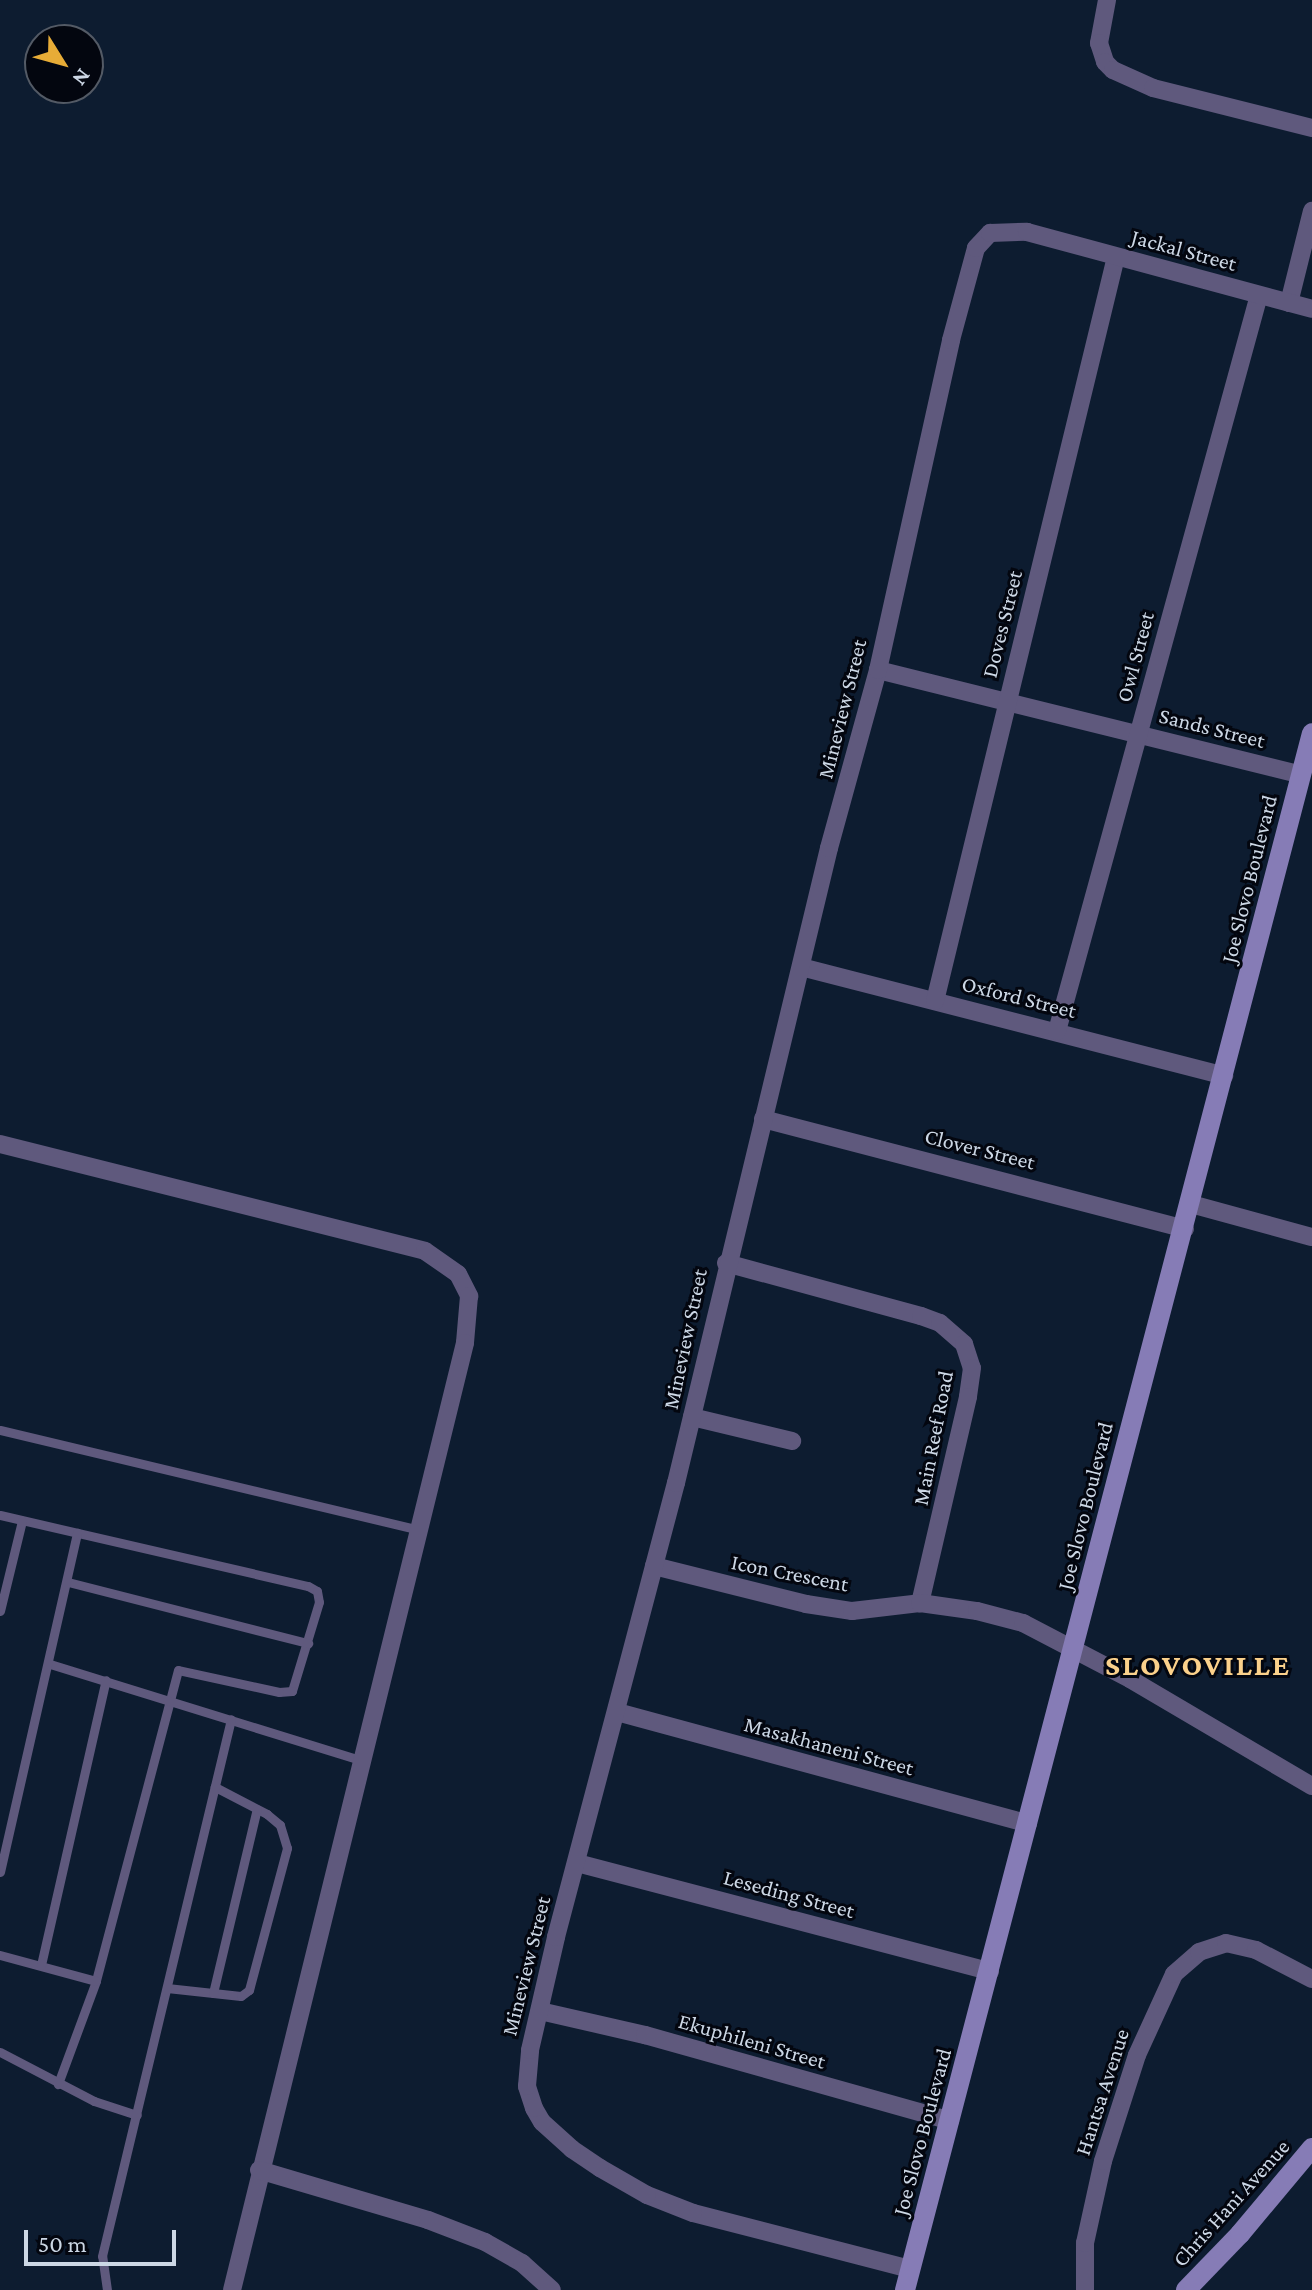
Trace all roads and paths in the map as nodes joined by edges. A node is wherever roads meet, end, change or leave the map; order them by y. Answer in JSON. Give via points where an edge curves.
{"nodes":[{"id":1,"x":1107,"y":0,"type":"edge"},
{"id":2,"x":1312,"y":128,"type":"edge"},
{"id":3,"x":1312,"y":211,"type":"edge"},
{"id":4,"x":1045,"y":238,"type":"joint"},
{"id":5,"x":1116,"y":257,"type":"junction"},
{"id":6,"x":1259,"y":295,"type":"junction"},
{"id":7,"x":1289,"y":303,"type":"junction"},
{"id":8,"x":1312,"y":309,"type":"edge"},
{"id":9,"x":878,"y":670,"type":"junction"},
{"id":10,"x":1008,"y":702,"type":"junction"},
{"id":11,"x":1312,"y":733,"type":"edge"},
{"id":12,"x":1139,"y":734,"type":"junction"},
{"id":13,"x":1301,"y":775,"type":"junction"},
{"id":14,"x":801,"y":967,"type":"junction"},
{"id":15,"x":935,"y":1001,"type":"junction"},
{"id":16,"x":1057,"y":1031,"type":"junction"},
{"id":17,"x":1224,"y":1076,"type":"junction"},
{"id":18,"x":763,"y":1119,"type":"junction"},
{"id":19,"x":0,"y":1144,"type":"edge"},
{"id":20,"x":1191,"y":1204,"type":"junction"},
{"id":21,"x":1185,"y":1229,"type":"junction"},
{"id":22,"x":1312,"y":1237,"type":"edge"},
{"id":23,"x":726,"y":1263,"type":"junction"},
{"id":24,"x":692,"y":1417,"type":"junction"},
{"id":25,"x":0,"y":1430,"type":"edge"},
{"id":26,"x":792,"y":1441,"type":"dead end"},
{"id":27,"x":0,"y":1515,"type":"edge"},
{"id":28,"x":22,"y":1521,"type":"junction"},
{"id":29,"x":420,"y":1530,"type":"junction"},
{"id":30,"x":77,"y":1533,"type":"junction"},
{"id":31,"x":654,"y":1566,"type":"junction"},
{"id":32,"x":68,"y":1582,"type":"junction"},
{"id":33,"x":920,"y":1603,"type":"junction"},
{"id":34,"x":0,"y":1611,"type":"edge"},
{"id":35,"x":308,"y":1643,"type":"junction"},
{"id":36,"x":1073,"y":1648,"type":"junction"},
{"id":37,"x":50,"y":1664,"type":"junction"},
{"id":38,"x":106,"y":1680,"type":"junction"},
{"id":39,"x":170,"y":1699,"type":"junction"},
{"id":40,"x":617,"y":1712,"type":"junction"},
{"id":41,"x":231,"y":1719,"type":"junction"},
{"id":42,"x":363,"y":1761,"type":"junction"},
{"id":43,"x":1312,"y":1786,"type":"edge"},
{"id":44,"x":215,"y":1787,"type":"junction"},
{"id":45,"x":257,"y":1809,"type":"junction"},
{"id":46,"x":1028,"y":1824,"type":"junction"},
{"id":47,"x":577,"y":1863,"type":"junction"},
{"id":48,"x":0,"y":1872,"type":"edge"},
{"id":49,"x":0,"y":1955,"type":"edge"},
{"id":50,"x":41,"y":1965,"type":"junction"},
{"id":51,"x":990,"y":1971,"type":"junction"},
{"id":52,"x":1312,"y":1979,"type":"edge"},
{"id":53,"x":96,"y":1981,"type":"junction"},
{"id":54,"x":167,"y":1988,"type":"junction"},
{"id":55,"x":213,"y":1993,"type":"junction"},
{"id":56,"x":540,"y":2011,"type":"junction"},
{"id":57,"x":0,"y":2052,"type":"edge"},
{"id":58,"x":58,"y":2084,"type":"junction"},
{"id":59,"x":137,"y":2115,"type":"junction"},
{"id":60,"x":950,"y":2121,"type":"junction"},
{"id":61,"x":1312,"y":2148,"type":"edge"},
{"id":62,"x":259,"y":2170,"type":"junction"},
{"id":63,"x":910,"y":2269,"type":"junction"},
{"id":64,"x":107,"y":2290,"type":"edge"},
{"id":65,"x":232,"y":2290,"type":"edge"},
{"id":66,"x":552,"y":2290,"type":"edge"},
{"id":67,"x":905,"y":2290,"type":"edge"},
{"id":68,"x":1085,"y":2290,"type":"edge"},
{"id":69,"x":1186,"y":2290,"type":"edge"}],
"edges":[{"from":1,"to":2,"type":"street","via":[[1099,43],[1105,62],[1120,74],[1153,88]]},
{"from":3,"to":7,"type":"street"},
{"from":4,"to":5,"type":"street","name":"Jackal Street"},
{"from":4,"to":9,"type":"street","name":"Mineview Street","via":[[1007,230],[990,233],[981,239],[970,263]]},
{"from":5,"to":6,"type":"street","name":"Jackal Street"},
{"from":5,"to":10,"type":"street","name":"Doves Street"},
{"from":6,"to":7,"type":"street","name":"Jackal Street"},
{"from":6,"to":12,"type":"street","name":"Owl Street"},
{"from":7,"to":8,"type":"street","name":"Jackal Street"},
{"from":9,"to":10,"type":"street","name":"Sands Street"},
{"from":9,"to":14,"type":"street","name":"Mineview Street"},
{"from":10,"to":12,"type":"street","name":"Sands Street"},
{"from":10,"to":15,"type":"street","name":"Doves Street"},
{"from":11,"to":13,"type":"street","name":"Joe Slovo Boulevard"},
{"from":12,"to":13,"type":"street","name":"Sands Street"},
{"from":12,"to":16,"type":"street","name":"Owl Street"},
{"from":13,"to":17,"type":"street","name":"Joe Slovo Boulevard"},
{"from":14,"to":15,"type":"street","name":"Oxford Street"},
{"from":14,"to":18,"type":"street","name":"Mineview Street"},
{"from":15,"to":16,"type":"street","name":"Oxford Street"},
{"from":16,"to":17,"type":"street","name":"Oxford Street"},
{"from":17,"to":20,"type":"street","name":"Joe Slovo Boulevard"},
{"from":18,"to":21,"type":"street","name":"Clover Street"},
{"from":18,"to":23,"type":"street","name":"Mineview Street"},
{"from":19,"to":29,"type":"street","via":[[391,1241],[448,1265],[464,1283],[470,1313]]},
{"from":20,"to":21,"type":"street","name":"Joe Slovo Boulevard"},
{"from":20,"to":22,"type":"street"},
{"from":21,"to":36,"type":"street","name":"Joe Slovo Boulevard"},
{"from":23,"to":24,"type":"street","name":"Mineview Street"},
{"from":23,"to":33,"type":"street","name":"Main Reef Road","via":[[921,1316],[940,1323],[964,1344],[972,1368],[968,1397]]},
{"from":24,"to":26,"type":"street"},
{"from":24,"to":31,"type":"street","name":"Mineview Street"},
{"from":25,"to":29,"type":"lane"},
{"from":27,"to":28,"type":"lane"},
{"from":28,"to":30,"type":"lane"},
{"from":28,"to":34,"type":"lane"},
{"from":29,"to":42,"type":"street"},
{"from":30,"to":32,"type":"lane"},
{"from":30,"to":35,"type":"lane","via":[[308,1586],[317,1591],[319,1602]]},
{"from":31,"to":33,"type":"street","name":"Icon Crescent","via":[[852,1611]]},
{"from":31,"to":40,"type":"street","name":"Mineview Street"},
{"from":32,"to":35,"type":"lane"},
{"from":32,"to":37,"type":"lane"},
{"from":33,"to":36,"type":"street","name":"Icon Crescent","via":[[1023,1623]]},
{"from":35,"to":39,"type":"lane","via":[[292,1691],[180,1669]]},
{"from":36,"to":43,"type":"street","name":"Icon Crescent"},
{"from":36,"to":46,"type":"street","name":"Joe Slovo Boulevard"},
{"from":37,"to":38,"type":"lane"},
{"from":37,"to":48,"type":"lane"},
{"from":38,"to":39,"type":"lane"},
{"from":38,"to":50,"type":"lane"},
{"from":39,"to":41,"type":"lane"},
{"from":39,"to":53,"type":"lane"},
{"from":40,"to":46,"type":"street","name":"Masakhaneni Street"},
{"from":40,"to":47,"type":"street","name":"Mineview Street"},
{"from":41,"to":42,"type":"lane"},
{"from":41,"to":44,"type":"lane"},
{"from":42,"to":62,"type":"street"},
{"from":44,"to":45,"type":"lane"},
{"from":44,"to":54,"type":"lane"},
{"from":45,"to":55,"type":"lane"},
{"from":45,"to":55,"type":"lane","via":[[280,1825],[287,1848],[249,1990],[241,1996]]},
{"from":46,"to":51,"type":"street","name":"Joe Slovo Boulevard"},
{"from":47,"to":51,"type":"street","name":"Leseding Street"},
{"from":47,"to":56,"type":"street","name":"Mineview Street"},
{"from":49,"to":50,"type":"lane"},
{"from":50,"to":53,"type":"lane"},
{"from":51,"to":60,"type":"street","name":"Joe Slovo Boulevard"},
{"from":52,"to":68,"type":"street","name":"Hantsa Avenue","via":[[1256,1950],[1226,1943],[1199,1952],[1174,1974],[1137,2055],[1103,2161],[1085,2243]]},
{"from":53,"to":58,"type":"lane"},
{"from":54,"to":55,"type":"lane"},
{"from":54,"to":59,"type":"lane"},
{"from":56,"to":60,"type":"street","name":"Ekuphileni Street","via":[[645,2035]]},
{"from":56,"to":63,"type":"street","name":"Mineview Street","via":[[527,2086],[542,2122],[572,2149],[647,2195],[693,2213]]},
{"from":57,"to":58,"type":"lane"},
{"from":58,"to":59,"type":"lane"},
{"from":59,"to":64,"type":"lane","via":[[102,2256]]},
{"from":60,"to":63,"type":"street","name":"Joe Slovo Boulevard"},
{"from":61,"to":69,"type":"street","name":"Chris Hani Avenue"},
{"from":62,"to":65,"type":"street"},
{"from":62,"to":66,"type":"street","via":[[485,2242],[522,2263]]},
{"from":63,"to":67,"type":"street","name":"Joe Slovo Boulevard"}]}
